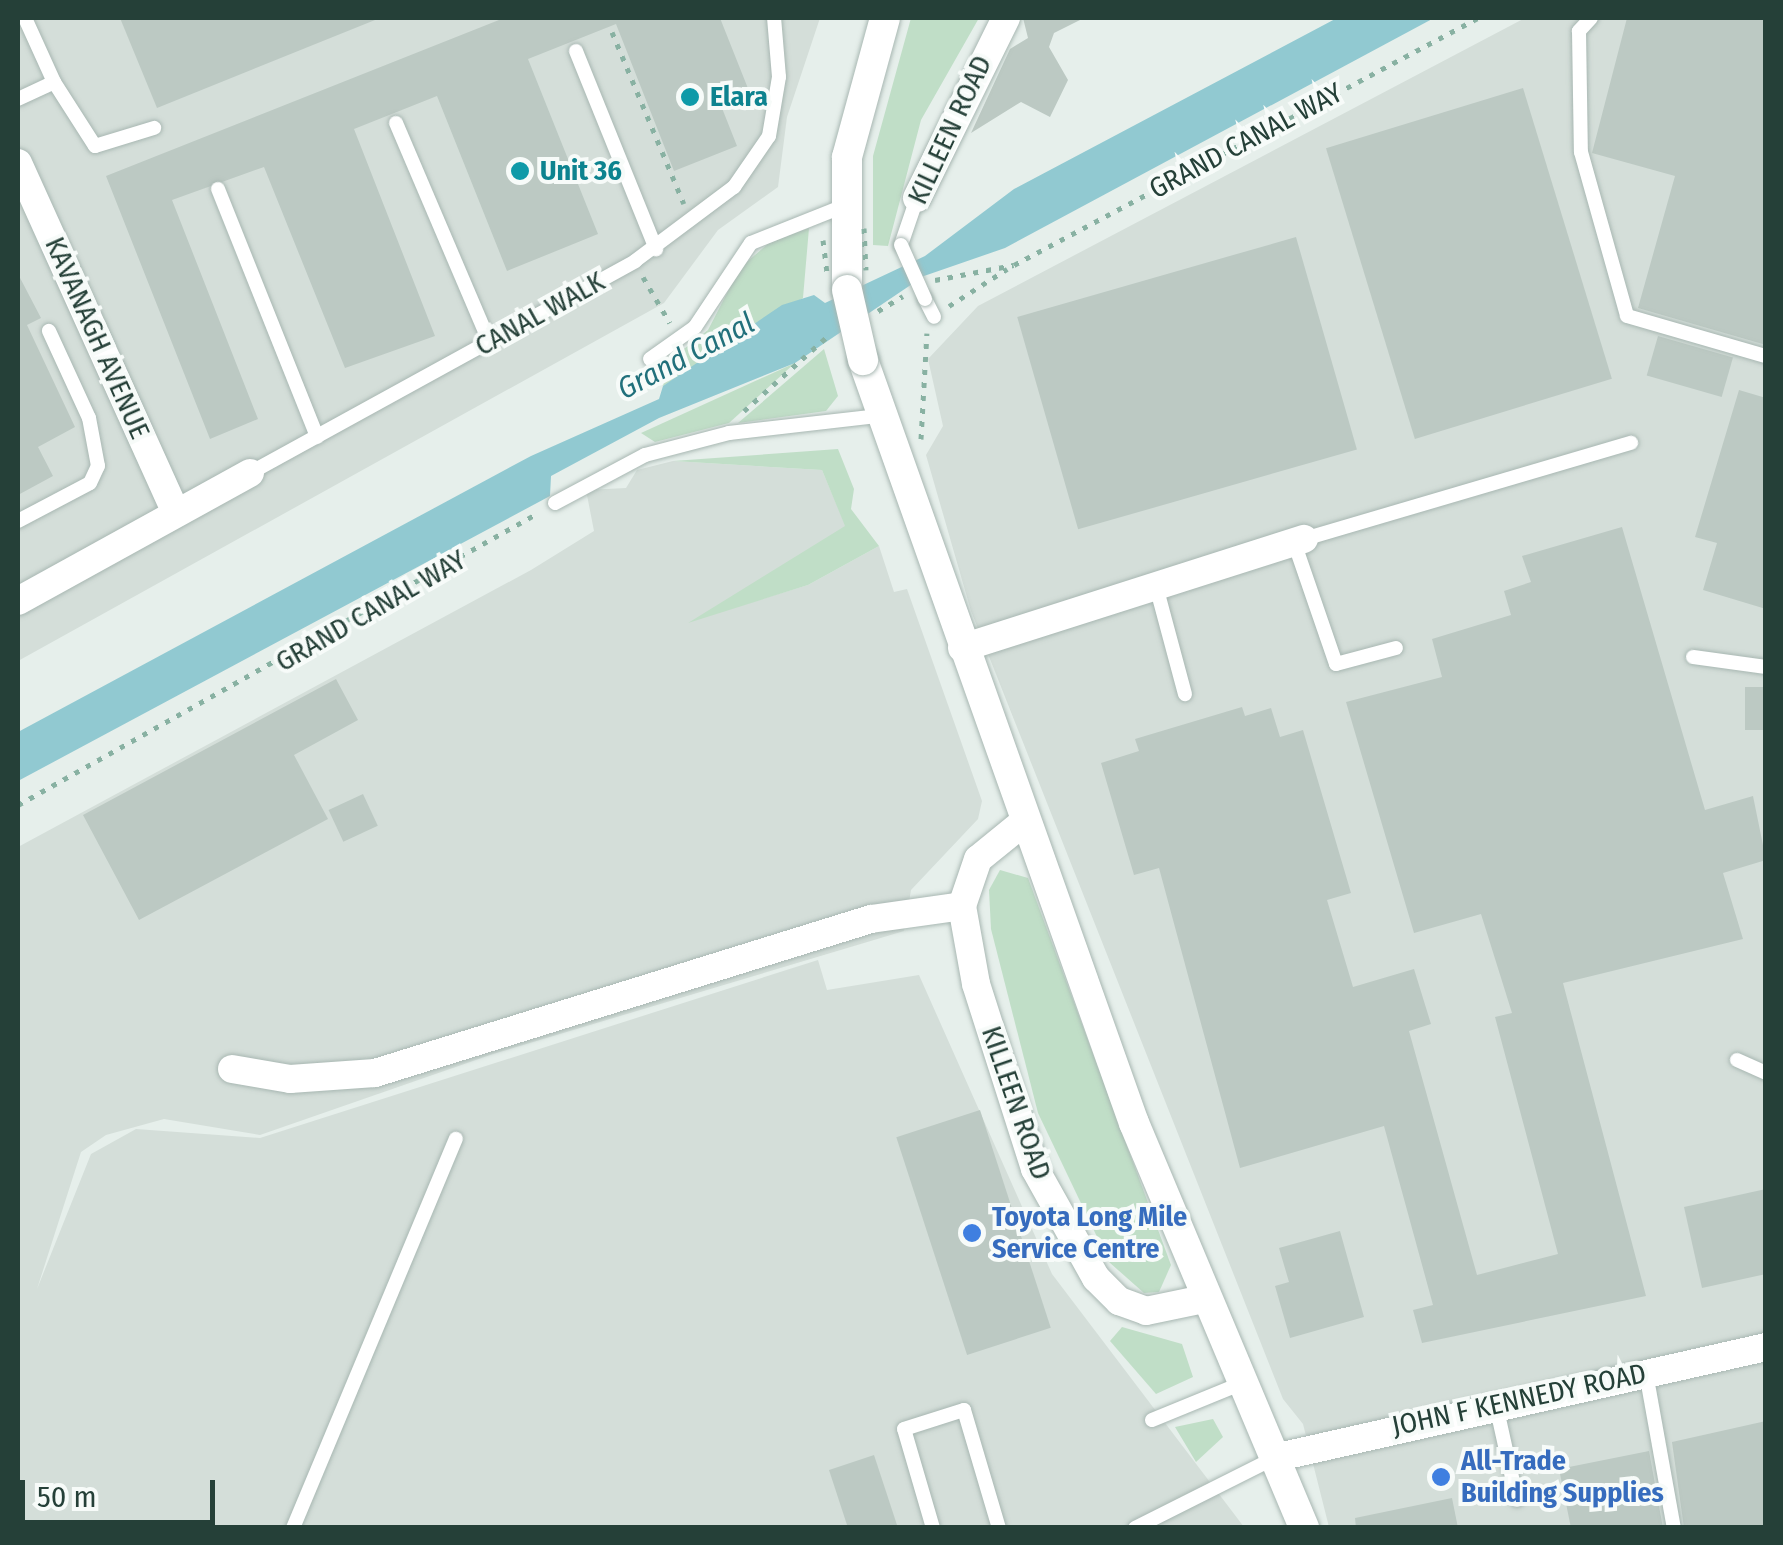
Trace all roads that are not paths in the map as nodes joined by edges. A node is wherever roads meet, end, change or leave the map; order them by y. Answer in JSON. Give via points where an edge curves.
{"nodes":[{"id":1,"x":26,"y":18,"type":"edge"},
{"id":2,"x":774,"y":18,"type":"edge"},
{"id":3,"x":885,"y":18,"type":"edge"},
{"id":4,"x":1006,"y":18,"type":"edge"},
{"id":5,"x":1591,"y":18,"type":"edge"},
{"id":6,"x":576,"y":50,"type":"dead end"},
{"id":7,"x":54,"y":82,"type":"junction"},
{"id":8,"x":18,"y":99,"type":"edge"},
{"id":9,"x":396,"y":123,"type":"dead end"},
{"id":10,"x":154,"y":128,"type":"dead end"},
{"id":11,"x":18,"y":163,"type":"edge"},
{"id":12,"x":218,"y":189,"type":"dead end"},
{"id":13,"x":918,"y":198,"type":"joint"},
{"id":14,"x":843,"y":220,"type":"junction"},
{"id":15,"x":656,"y":248,"type":"junction"},
{"id":16,"x":934,"y":317,"type":"road end"},
{"id":17,"x":49,"y":331,"type":"dead end"},
{"id":18,"x":490,"y":344,"type":"junction"},
{"id":19,"x":1766,"y":356,"type":"edge"},
{"id":20,"x":650,"y":359,"type":"dead end"},
{"id":21,"x":879,"y":416,"type":"junction"},
{"id":22,"x":317,"y":437,"type":"junction"},
{"id":23,"x":1632,"y":444,"type":"dead end"},
{"id":24,"x":250,"y":473,"type":"joint"},
{"id":25,"x":556,"y":503,"type":"road end"},
{"id":26,"x":176,"y":513,"type":"junction"},
{"id":27,"x":18,"y":521,"type":"edge"},
{"id":28,"x":1298,"y":541,"type":"junction"},
{"id":29,"x":1156,"y":586,"type":"junction"},
{"id":30,"x":18,"y":601,"type":"edge"},
{"id":31,"x":962,"y":648,"type":"junction"},
{"id":32,"x":1396,"y":648,"type":"dead end"},
{"id":33,"x":1692,"y":656,"type":"dead end"},
{"id":34,"x":1766,"y":667,"type":"edge"},
{"id":35,"x":1185,"y":694,"type":"dead end"},
{"id":36,"x":1025,"y":822,"type":"junction"},
{"id":37,"x":962,"y":906,"type":"junction"},
{"id":38,"x":1737,"y":1060,"type":"dead end"},
{"id":39,"x":232,"y":1068,"type":"dead end"},
{"id":40,"x":1766,"y":1073,"type":"edge"},
{"id":41,"x":456,"y":1139,"type":"dead end"},
{"id":42,"x":1204,"y":1300,"type":"junction"},
{"id":43,"x":1766,"y":1347,"type":"edge"},
{"id":44,"x":1646,"y":1373,"type":"junction"},
{"id":45,"x":1240,"y":1384,"type":"junction"},
{"id":46,"x":1496,"y":1405,"type":"junction"},
{"id":47,"x":1152,"y":1420,"type":"dead end"},
{"id":48,"x":1274,"y":1458,"type":"junction"},
{"id":49,"x":1517,"y":1500,"type":"dead end"},
{"id":50,"x":293,"y":1528,"type":"edge"},
{"id":51,"x":933,"y":1528,"type":"edge"},
{"id":52,"x":999,"y":1528,"type":"edge"},
{"id":53,"x":1135,"y":1528,"type":"edge"},
{"id":54,"x":1304,"y":1528,"type":"edge"},
{"id":55,"x":1674,"y":1528,"type":"edge"}],
"edges":[{"from":1,"to":7,"type":"lane"},
{"from":2,"to":15,"type":"lane","name":"CANAL WALK","via":[[779,78],[757,163]]},
{"from":3,"to":14,"type":"street","via":[[860,99]]},
{"from":4,"to":13,"type":"street","name":"KILLEEN ROAD"},
{"from":5,"to":19,"type":"lane","via":[[1580,31],[1581,152],[1627,316]]},
{"from":6,"to":15,"type":"lane"},
{"from":7,"to":8,"type":"lane"},
{"from":7,"to":10,"type":"lane","via":[[95,146]]},
{"from":9,"to":18,"type":"lane"},
{"from":11,"to":26,"type":"street","name":"KAVANAGH AVENUE"},
{"from":12,"to":22,"type":"lane"},
{"from":13,"to":16,"type":"lane","name":"KILLEEN ROAD","bridge":true,"via":[[901,245]]},
{"from":14,"to":20,"type":"lane","via":[[751,243],[696,326]]},
{"from":14,"to":21,"type":"street","bridge":true,"via":[[846,290]]},
{"from":15,"to":18,"type":"lane","name":"CANAL WALK"},
{"from":17,"to":27,"type":"lane","via":[[89,418],[98,466],[90,482]]},
{"from":18,"to":22,"type":"lane","name":"CANAL WALK"},
{"from":21,"to":25,"type":"lane","via":[[729,433],[645,455]]},
{"from":21,"to":31,"type":"street"},
{"from":22,"to":24,"type":"lane","name":"CANAL WALK"},
{"from":23,"to":28,"type":"lane"},
{"from":24,"to":26,"type":"street","name":"CANAL WALK"},
{"from":26,"to":30,"type":"street","name":"CANAL WALK"},
{"from":28,"to":29,"type":"street"},
{"from":28,"to":32,"type":"lane","via":[[1336,664]]},
{"from":29,"to":31,"type":"street"},
{"from":29,"to":35,"type":"lane"},
{"from":31,"to":36,"type":"street"},
{"from":33,"to":34,"type":"lane"},
{"from":36,"to":37,"type":"street","name":"KILLEEN ROAD","via":[[978,859]]},
{"from":36,"to":42,"type":"street"},
{"from":37,"to":39,"type":"street","via":[[871,919],[375,1072],[306,1080]]},
{"from":37,"to":42,"type":"street","name":"KILLEEN ROAD","via":[[976,984],[1035,1169],[1096,1278],[1119,1302],[1146,1310]]},
{"from":38,"to":40,"type":"lane"},
{"from":41,"to":50,"type":"lane"},
{"from":42,"to":45,"type":"street"},
{"from":43,"to":44,"type":"street","name":"JOHN F KENNEDY ROAD"},
{"from":44,"to":46,"type":"street","name":"JOHN F KENNEDY ROAD"},
{"from":44,"to":55,"type":"lane"},
{"from":45,"to":47,"type":"lane"},
{"from":45,"to":48,"type":"street"},
{"from":46,"to":48,"type":"street","name":"JOHN F KENNEDY ROAD"},
{"from":46,"to":49,"type":"lane"},
{"from":48,"to":53,"type":"lane"},
{"from":48,"to":54,"type":"street"},
{"from":51,"to":52,"type":"lane","via":[[904,1429],[964,1410]]}]}
